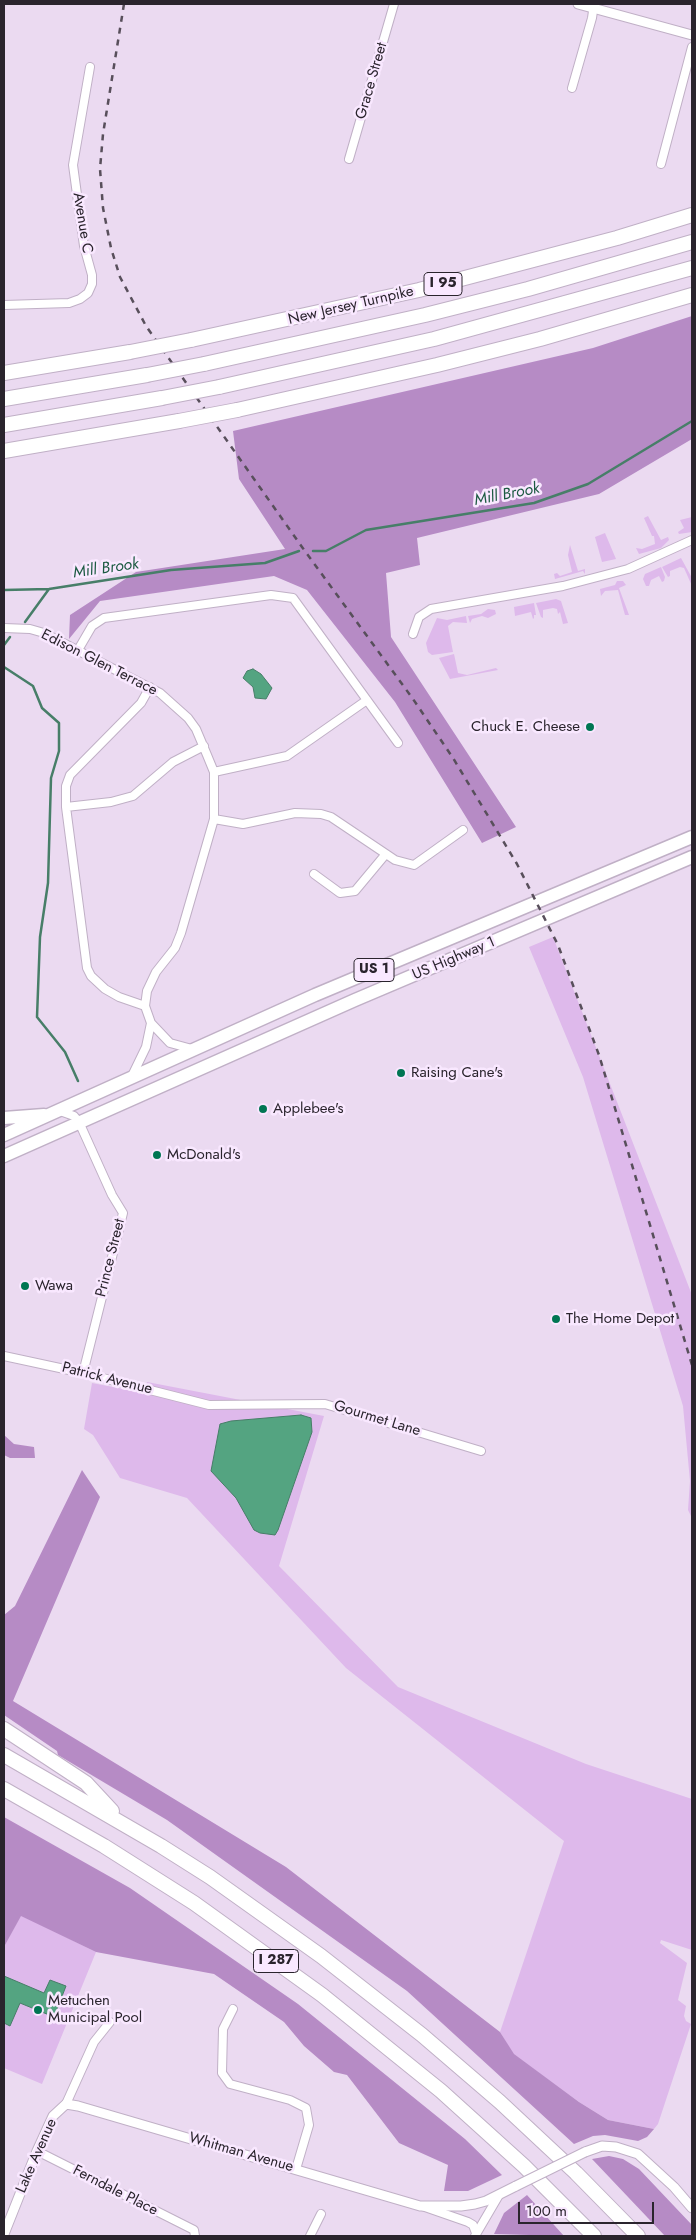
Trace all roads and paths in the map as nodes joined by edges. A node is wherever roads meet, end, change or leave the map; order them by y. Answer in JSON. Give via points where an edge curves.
{"nodes":[{"id":1,"x":394,"y":4,"type":"edge"},
{"id":2,"x":578,"y":4,"type":"edge"},
{"id":3,"x":593,"y":6,"type":"edge"},
{"id":4,"x":692,"y":35,"type":"edge"},
{"id":5,"x":692,"y":47,"type":"edge"},
{"id":6,"x":90,"y":67,"type":"dead end"},
{"id":7,"x":572,"y":88,"type":"dead end"},
{"id":8,"x":349,"y":159,"type":"dead end"},
{"id":9,"x":661,"y":164,"type":"dead end"},
{"id":10,"x":692,"y":215,"type":"edge"},
{"id":11,"x":692,"y":242,"type":"edge"},
{"id":12,"x":692,"y":268,"type":"edge"},
{"id":13,"x":692,"y":296,"type":"edge"},
{"id":14,"x":4,"y":306,"type":"edge"},
{"id":15,"x":4,"y":373,"type":"edge"},
{"id":16,"x":4,"y":399,"type":"edge"},
{"id":17,"x":4,"y":425,"type":"edge"},
{"id":18,"x":4,"y":451,"type":"edge"},
{"id":19,"x":692,"y":540,"type":"edge"},
{"id":20,"x":4,"y":628,"type":"edge"},
{"id":21,"x":413,"y":634,"type":"dead end"},
{"id":22,"x":78,"y":650,"type":"junction"},
{"id":23,"x":150,"y":687,"type":"junction"},
{"id":24,"x":368,"y":700,"type":"junction"},
{"id":25,"x":398,"y":743,"type":"dead end"},
{"id":26,"x":204,"y":746,"type":"junction"},
{"id":27,"x":214,"y":772,"type":"junction"},
{"id":28,"x":66,"y":807,"type":"junction"},
{"id":29,"x":214,"y":819,"type":"junction"},
{"id":30,"x":463,"y":830,"type":"dead end"},
{"id":31,"x":692,"y":837,"type":"edge"},
{"id":32,"x":385,"y":855,"type":"junction"},
{"id":33,"x":692,"y":857,"type":"edge"},
{"id":34,"x":692,"y":861,"type":"edge"},
{"id":35,"x":662,"y":871,"type":"junction"},
{"id":36,"x":314,"y":874,"type":"dead end"},
{"id":37,"x":145,"y":1006,"type":"junction"},
{"id":38,"x":151,"y":1023,"type":"junction"},
{"id":39,"x":198,"y":1049,"type":"junction"},
{"id":40,"x":130,"y":1080,"type":"junction"},
{"id":41,"x":56,"y":1113,"type":"junction"},
{"id":42,"x":4,"y":1118,"type":"edge"},
{"id":43,"x":78,"y":1122,"type":"junction"},
{"id":44,"x":4,"y":1135,"type":"edge"},
{"id":45,"x":4,"y":1156,"type":"edge"},
{"id":46,"x":4,"y":1356,"type":"edge"},
{"id":47,"x":83,"y":1373,"type":"junction"},
{"id":48,"x":209,"y":1406,"type":"joint"},
{"id":49,"x":482,"y":1450,"type":"dead end"},
{"id":50,"x":4,"y":1729,"type":"edge"},
{"id":51,"x":4,"y":1755,"type":"edge"},
{"id":52,"x":4,"y":1789,"type":"edge"},
{"id":53,"x":121,"y":1821,"type":"junction"},
{"id":54,"x":233,"y":2009,"type":"dead end"},
{"id":55,"x":110,"y":2022,"type":"dead end"},
{"id":56,"x":64,"y":2106,"type":"junction"},
{"id":57,"x":36,"y":2151,"type":"junction"},
{"id":58,"x":296,"y":2169,"type":"junction"},
{"id":59,"x":499,"y":2195,"type":"junction"},
{"id":60,"x":420,"y":2206,"type":"junction"},
{"id":61,"x":692,"y":2208,"type":"edge"},
{"id":62,"x":320,"y":2214,"type":"dead end"},
{"id":63,"x":195,"y":2233,"type":"edge"},
{"id":64,"x":4,"y":2234,"type":"edge"},
{"id":65,"x":476,"y":2235,"type":"edge"},
{"id":66,"x":310,"y":2236,"type":"edge"},
{"id":67,"x":594,"y":2236,"type":"edge"},
{"id":68,"x":638,"y":2236,"type":"edge"}],
"edges":[{"from":1,"to":8,"type":"street","name":"Grace Street"},
{"from":2,"to":3,"type":"street"},
{"from":3,"to":4,"type":"street"},
{"from":3,"to":7,"type":"street"},
{"from":5,"to":9,"type":"street"},
{"from":6,"to":14,"type":"street","name":"Avenue C","via":[[73,165],[92,284],[88,293],[69,303]]},
{"from":10,"to":15,"type":"highway","name":"New Jersey Turnpike","number":"I 95","bridge":true,"via":[[618,238],[419,290],[191,340]]},
{"from":11,"to":16,"type":"highway","name":"New Jersey Turnpike","number":"I 95","bridge":true,"via":[[425,315],[204,364]]},
{"from":12,"to":17,"type":"highway","bridge":true,"via":[[434,339],[219,387]]},
{"from":13,"to":18,"type":"highway","bridge":true,"via":[[446,363],[237,410]]},
{"from":19,"to":21,"type":"street","via":[[628,569],[563,586],[432,609],[419,617]]},
{"from":20,"to":22,"type":"street","name":"Edison Glen Terrace","via":[[44,633]]},
{"from":22,"to":23,"type":"street","name":"Edison Glen Terrace"},
{"from":22,"to":24,"type":"street","via":[[92,626],[104,618],[271,594],[293,598],[298,603]]},
{"from":23,"to":26,"type":"street","name":"Edison Glen Terrace","via":[[170,700],[188,718]]},
{"from":23,"to":28,"type":"street","via":[[141,703],[70,775],[66,786]]},
{"from":24,"to":25,"type":"street"},
{"from":24,"to":27,"type":"street","via":[[287,756]]},
{"from":26,"to":27,"type":"street","name":"Edison Glen Terrace"},
{"from":26,"to":28,"type":"street","via":[[172,762],[133,796]]},
{"from":27,"to":29,"type":"street","name":"Edison Glen Terrace"},
{"from":28,"to":37,"type":"street","via":[[87,968],[105,989]]},
{"from":29,"to":32,"type":"street","via":[[243,824],[295,813],[321,814],[339,822]]},
{"from":29,"to":37,"type":"street","name":"Edison Glen Terrace","via":[[181,933],[175,948],[156,972]]},
{"from":30,"to":32,"type":"street","via":[[414,865]]},
{"from":31,"to":39,"type":"highway","number":"US 1","via":[[325,991]]},
{"from":32,"to":36,"type":"street","via":[[355,891],[340,893]]},
{"from":33,"to":35,"type":"highway","name":"US Highway 1","number":"US 1"},
{"from":34,"to":35,"type":"highway"},
{"from":35,"to":43,"type":"highway","name":"US Highway 1","number":"US 1","via":[[355,1000]]},
{"from":37,"to":38,"type":"street"},
{"from":38,"to":39,"type":"street","via":[[170,1043]]},
{"from":38,"to":40,"type":"street","via":[[146,1047]]},
{"from":39,"to":40,"type":"highway","number":"US 1"},
{"from":40,"to":41,"type":"highway","number":"US 1"},
{"from":41,"to":42,"type":"highway"},
{"from":41,"to":43,"type":"street","via":[[74,1116]]},
{"from":41,"to":44,"type":"highway","number":"US 1"},
{"from":43,"to":45,"type":"highway","number":"US 1"},
{"from":43,"to":47,"type":"street","name":"Prince Street","via":[[123,1213]]},
{"from":46,"to":47,"type":"street","name":"Patrick Avenue"},
{"from":47,"to":48,"type":"street","name":"Patrick Avenue"},
{"from":48,"to":49,"type":"street","name":"Gourmet Lane","via":[[324,1404]]},
{"from":50,"to":53,"type":"highway","via":[[86,1783]]},
{"from":51,"to":53,"type":"highway","number":"I 287"},
{"from":52,"to":67,"type":"highway","number":"I 287","via":[[96,1841],[194,1903],[322,1995],[448,2097]]},
{"from":53,"to":68,"type":"highway","number":"I 287","via":[[210,1877],[321,1956],[400,2018],[533,2132]]},
{"from":54,"to":58,"type":"street","via":[[223,2029],[222,2073],[230,2084],[290,2100],[306,2108],[309,2125]]},
{"from":55,"to":56,"type":"street","via":[[94,2042]]},
{"from":56,"to":57,"type":"street","name":"Lake Avenue","via":[[53,2116]]},
{"from":56,"to":58,"type":"street","name":"Whitman Avenue","via":[[73,2104]]},
{"from":57,"to":63,"type":"street","name":"Ferndale Place"},
{"from":57,"to":64,"type":"street","name":"Lake Avenue"},
{"from":58,"to":60,"type":"street","name":"Whitman Avenue"},
{"from":59,"to":60,"type":"street","name":"Whitman Avenue","via":[[461,2206]]},
{"from":59,"to":61,"type":"street","name":"Whitman Avenue","bridge":true,"via":[[585,2152],[602,2146],[616,2146],[638,2154]]},
{"from":59,"to":65,"type":"street"},
{"from":60,"to":65,"type":"street","name":"Whitman Avenue","via":[[468,2222],[473,2225]]},
{"from":62,"to":66,"type":"street"}]}
